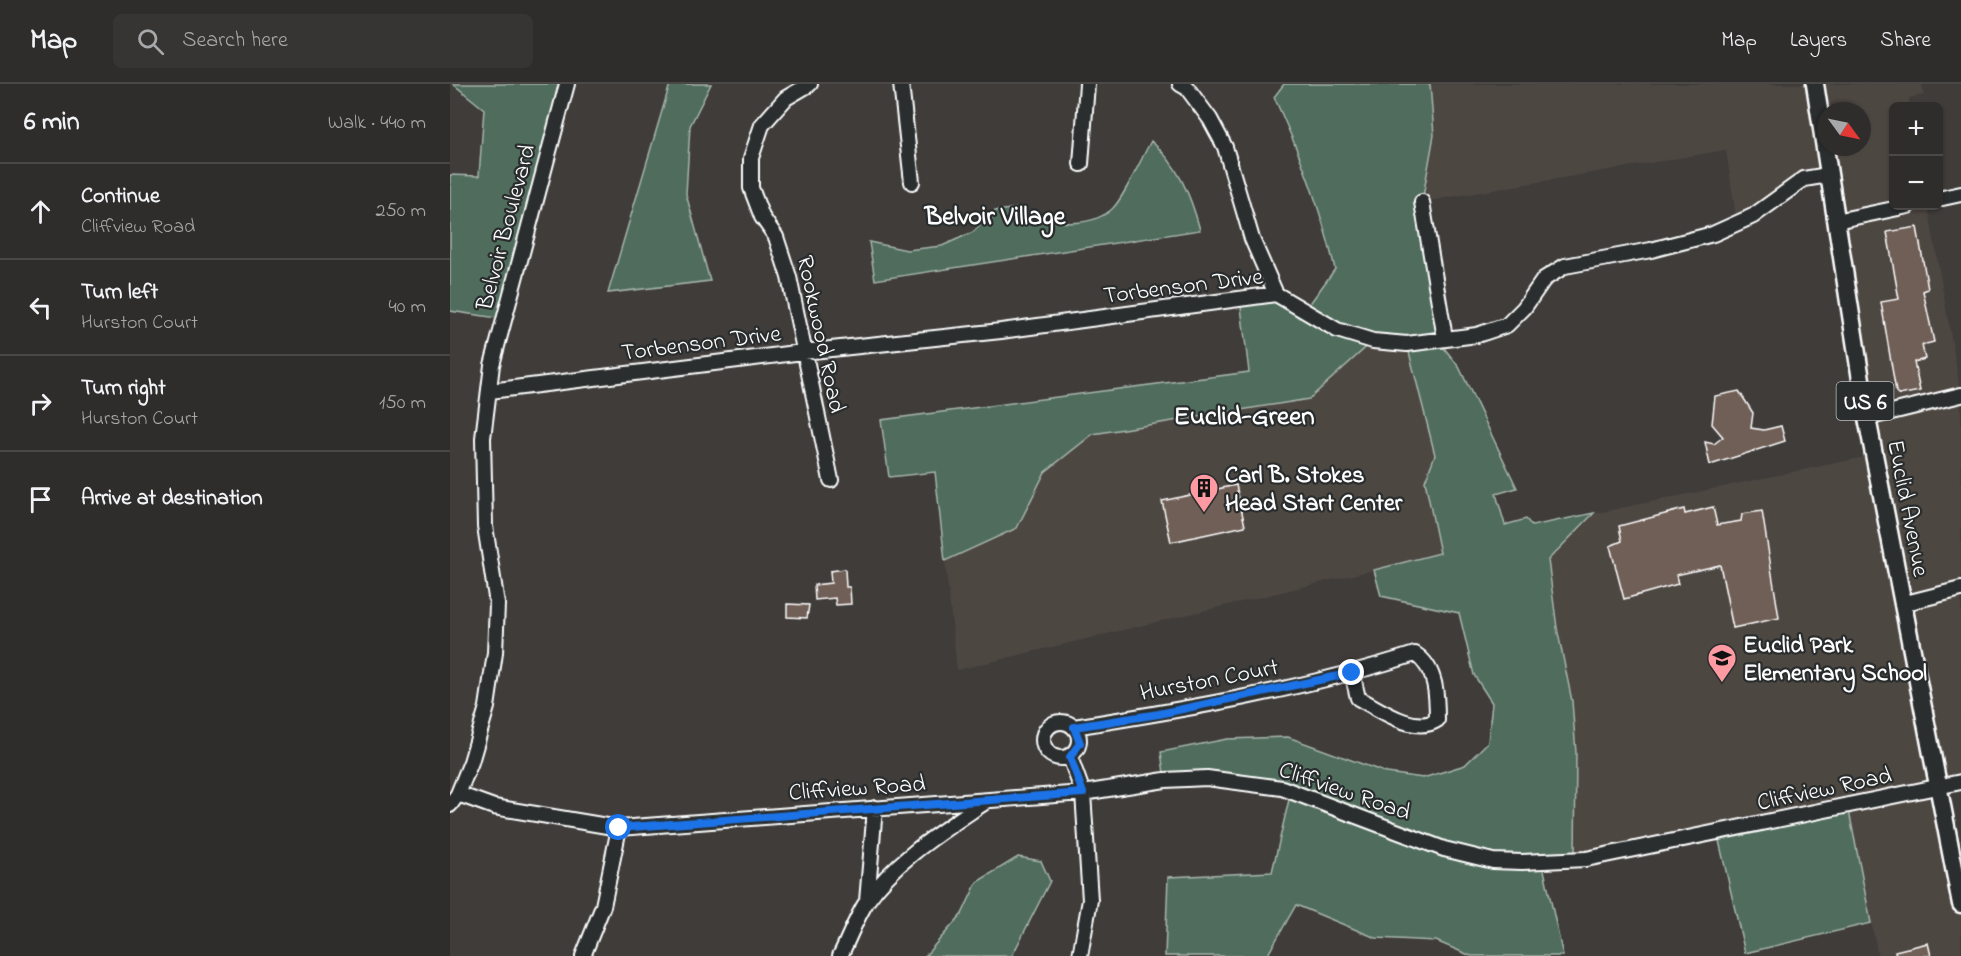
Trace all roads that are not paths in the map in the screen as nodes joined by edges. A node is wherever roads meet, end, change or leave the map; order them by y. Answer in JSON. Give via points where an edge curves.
{"nodes":[{"id":1,"x":567,"y":84,"type":"edge"},
{"id":2,"x":810,"y":84,"type":"edge"},
{"id":3,"x":901,"y":84,"type":"edge"},
{"id":4,"x":1088,"y":84,"type":"edge"},
{"id":5,"x":1815,"y":84,"type":"edge"},
{"id":6,"x":1186,"y":85,"type":"edge"},
{"id":7,"x":1081,"y":164,"type":"dead end"},
{"id":8,"x":1828,"y":175,"type":"junction"},
{"id":9,"x":912,"y":182,"type":"dead end"},
{"id":10,"x":1961,"y":194,"type":"edge"},
{"id":11,"x":1943,"y":198,"type":"edge"},
{"id":12,"x":1422,"y":202,"type":"dead end"},
{"id":13,"x":1889,"y":210,"type":"edge"},
{"id":14,"x":1836,"y":221,"type":"junction"},
{"id":15,"x":1276,"y":294,"type":"junction"},
{"id":16,"x":1445,"y":338,"type":"junction"},
{"id":17,"x":803,"y":352,"type":"junction"},
{"id":18,"x":489,"y":391,"type":"junction"},
{"id":19,"x":1961,"y":395,"type":"edge"},
{"id":20,"x":1867,"y":418,"type":"junction"},
{"id":21,"x":831,"y":480,"type":"dead end"},
{"id":22,"x":1961,"y":589,"type":"edge"},
{"id":23,"x":1902,"y":604,"type":"junction"},
{"id":24,"x":1352,"y":673,"type":"junction"},
{"id":25,"x":1074,"y":727,"type":"junction"},
{"id":26,"x":1070,"y":757,"type":"junction"},
{"id":27,"x":1961,"y":782,"type":"edge"},
{"id":28,"x":1938,"y":787,"type":"junction"},
{"id":29,"x":1083,"y":793,"type":"junction"},
{"id":30,"x":454,"y":799,"type":"edge"},
{"id":31,"x":987,"y":801,"type":"junction"},
{"id":32,"x":875,"y":808,"type":"junction"},
{"id":33,"x":619,"y":828,"type":"junction"},
{"id":34,"x":867,"y":902,"type":"junction"},
{"id":35,"x":1961,"y":904,"type":"edge"},
{"id":36,"x":583,"y":956,"type":"edge"},
{"id":37,"x":840,"y":956,"type":"edge"},
{"id":38,"x":1080,"y":956,"type":"edge"}],
"edges":[{"from":1,"to":18,"type":"street","name":"Belvoir Boulevard","via":[[492,365]]},
{"from":2,"to":17,"type":"street","name":"Rookwood Road","via":[[786,98],[762,125],[751,158],[751,188],[762,217],[776,237],[786,267]]},
{"from":3,"to":9,"type":"street"},
{"from":4,"to":7,"type":"street"},
{"from":5,"to":8,"type":"main road","name":"Euclid Avenue","number":"US 6"},
{"from":6,"to":15,"type":"street","via":[[1226,147],[1252,239]]},
{"from":8,"to":14,"type":"main road","name":"Euclid Avenue","number":"US 6"},
{"from":8,"to":16,"type":"street","name":"Torbenson Drive","via":[[1804,179],[1753,216],[1713,234],[1565,266],[1544,279],[1507,325],[1478,335]]},
{"from":10,"to":11,"type":"street"},
{"from":12,"to":16,"type":"street"},
{"from":13,"to":14,"type":"street"},
{"from":14,"to":20,"type":"main road","name":"Euclid Avenue","number":"US 6"},
{"from":15,"to":16,"type":"street","name":"Torbenson Drive","via":[[1337,330],[1373,341],[1407,344]]},
{"from":15,"to":17,"type":"street","name":"Torbenson Drive","via":[[1001,331]]},
{"from":17,"to":18,"type":"street","name":"Torbenson Drive"},
{"from":17,"to":21,"type":"street","name":"Rookwood Road"},
{"from":18,"to":30,"type":"street","name":"Belvoir Boulevard","via":[[483,438],[485,526],[497,604],[495,654],[487,707],[471,762]]},
{"from":19,"to":20,"type":"street"},
{"from":20,"to":23,"type":"main road","name":"Euclid Avenue","number":"US 6"},
{"from":22,"to":23,"type":"street"},
{"from":23,"to":28,"type":"main road","name":"Euclid Avenue","number":"US 6"},
{"from":24,"to":24,"type":"street","name":"Hurston Court","via":[[1358,698],[1414,725],[1437,720],[1436,686],[1422,658],[1415,654]]},
{"from":24,"to":25,"type":"street","name":"Hurston Court","via":[[1159,714]]},
{"from":25,"to":26,"type":"street","via":[[1080,743]]},
{"from":25,"to":26,"type":"street","name":"Hurston Court","via":[[1063,722],[1051,725],[1043,741],[1052,756]]},
{"from":26,"to":29,"type":"street"},
{"from":27,"to":28,"type":"street","name":"Cliffview Road"},
{"from":28,"to":29,"type":"street","name":"Cliffview Road","via":[[1586,859],[1522,862],[1493,861],[1444,849],[1282,788],[1207,778],[1165,780]]},
{"from":28,"to":35,"type":"main road","name":"Euclid Avenue","number":"US 6"},
{"from":29,"to":31,"type":"street","name":"Cliffview Road"},
{"from":29,"to":38,"type":"street","via":[[1090,900]]},
{"from":30,"to":33,"type":"street","name":"Cliffview Road"},
{"from":31,"to":32,"type":"street","name":"Cliffview Road"},
{"from":31,"to":34,"type":"street","via":[[942,831],[891,874]]},
{"from":32,"to":33,"type":"street","name":"Cliffview Road"},
{"from":32,"to":34,"type":"street"},
{"from":33,"to":36,"type":"street","via":[[603,906]]},
{"from":34,"to":37,"type":"street"}]}
